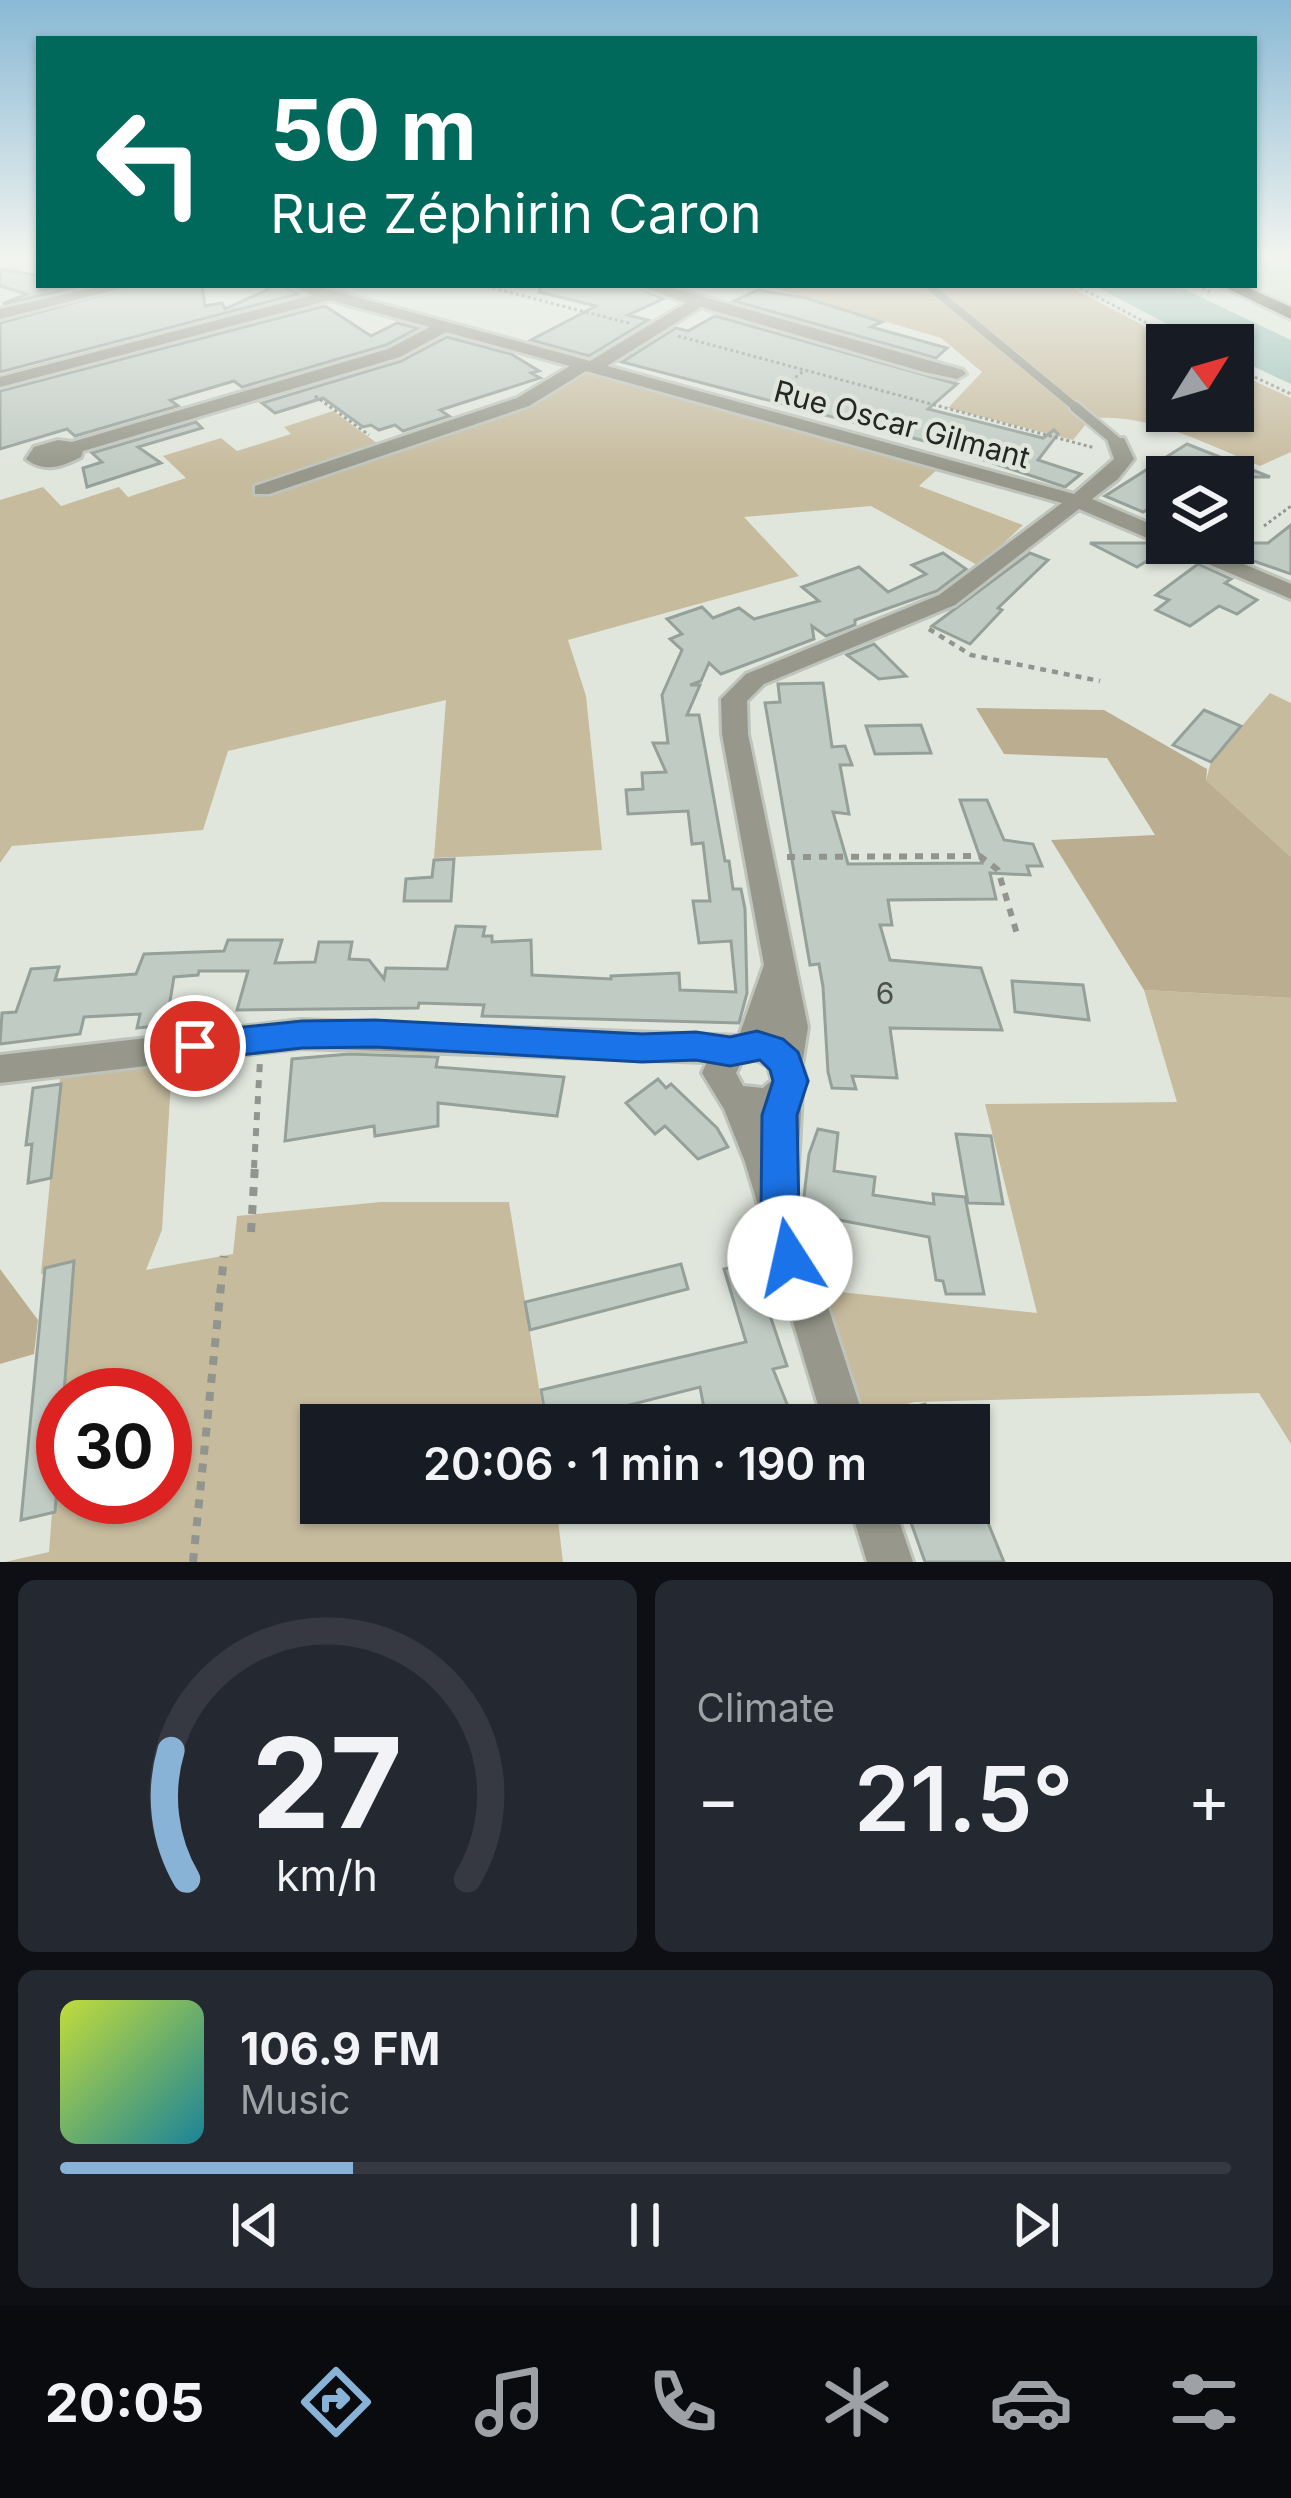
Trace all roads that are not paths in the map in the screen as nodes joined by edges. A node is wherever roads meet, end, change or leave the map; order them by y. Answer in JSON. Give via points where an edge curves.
{"nodes":[{"id":1,"x":213,"y":326,"type":"edge"},
{"id":2,"x":445,"y":326,"type":"joint"},
{"id":3,"x":660,"y":326,"type":"edge"},
{"id":4,"x":794,"y":326,"type":"edge"},
{"id":5,"x":977,"y":326,"type":"edge"},
{"id":6,"x":588,"y":366,"type":"junction"},
{"id":7,"x":957,"y":374,"type":"dead end"},
{"id":8,"x":0,"y":382,"type":"edge"},
{"id":9,"x":1117,"y":442,"type":"joint"},
{"id":10,"x":73,"y":448,"type":"dead end"},
{"id":11,"x":262,"y":490,"type":"dead end"},
{"id":12,"x":1078,"y":501,"type":"junction"},
{"id":13,"x":1146,"y":530,"type":"edge"},
{"id":14,"x":1225,"y":564,"type":"edge"},
{"id":15,"x":1291,"y":592,"type":"edge"},
{"id":16,"x":776,"y":964,"type":"junction"},
{"id":17,"x":0,"y":1069,"type":"edge"},
{"id":18,"x":735,"y":1070,"type":"junction"},
{"id":19,"x":785,"y":1078,"type":"junction"},
{"id":20,"x":780,"y":1215,"type":"junction"},
{"id":21,"x":838,"y":1404,"type":"edge"},
{"id":22,"x":878,"y":1524,"type":"edge"},
{"id":23,"x":890,"y":1562,"type":"edge"}],
"edges":[{"from":1,"to":8,"type":"street"},
{"from":2,"to":6,"type":"street","name":"Rue Oscar Gilmant"},
{"from":2,"to":10,"type":"street","via":[[394,353]]},
{"from":3,"to":6,"type":"street"},
{"from":4,"to":7,"type":"street"},
{"from":5,"to":9,"type":"lane"},
{"from":6,"to":11,"type":"street","via":[[523,402]]},
{"from":6,"to":12,"type":"street","name":"Rue Oscar Gilmant"},
{"from":9,"to":12,"type":"street","via":[[1121,464]]},
{"from":12,"to":13,"type":"street","name":"Rue Oscar Gilmant"},
{"from":12,"to":16,"type":"street","via":[[968,588],[755,679],[734,699]]},
{"from":14,"to":15,"type":"street"},
{"from":16,"to":18,"type":"street","via":[[760,1035]]},
{"from":16,"to":19,"type":"street","via":[[792,1027]]},
{"from":17,"to":18,"type":"street","via":[[262,1038],[375,1034],[642,1048],[697,1070]]},
{"from":18,"to":19,"type":"street","via":[[771,1049]]},
{"from":18,"to":19,"type":"street","via":[[760,1105]]},
{"from":18,"to":20,"type":"street"},
{"from":19,"to":20,"type":"street"},
{"from":20,"to":21,"type":"street"},
{"from":22,"to":23,"type":"street"}]}
